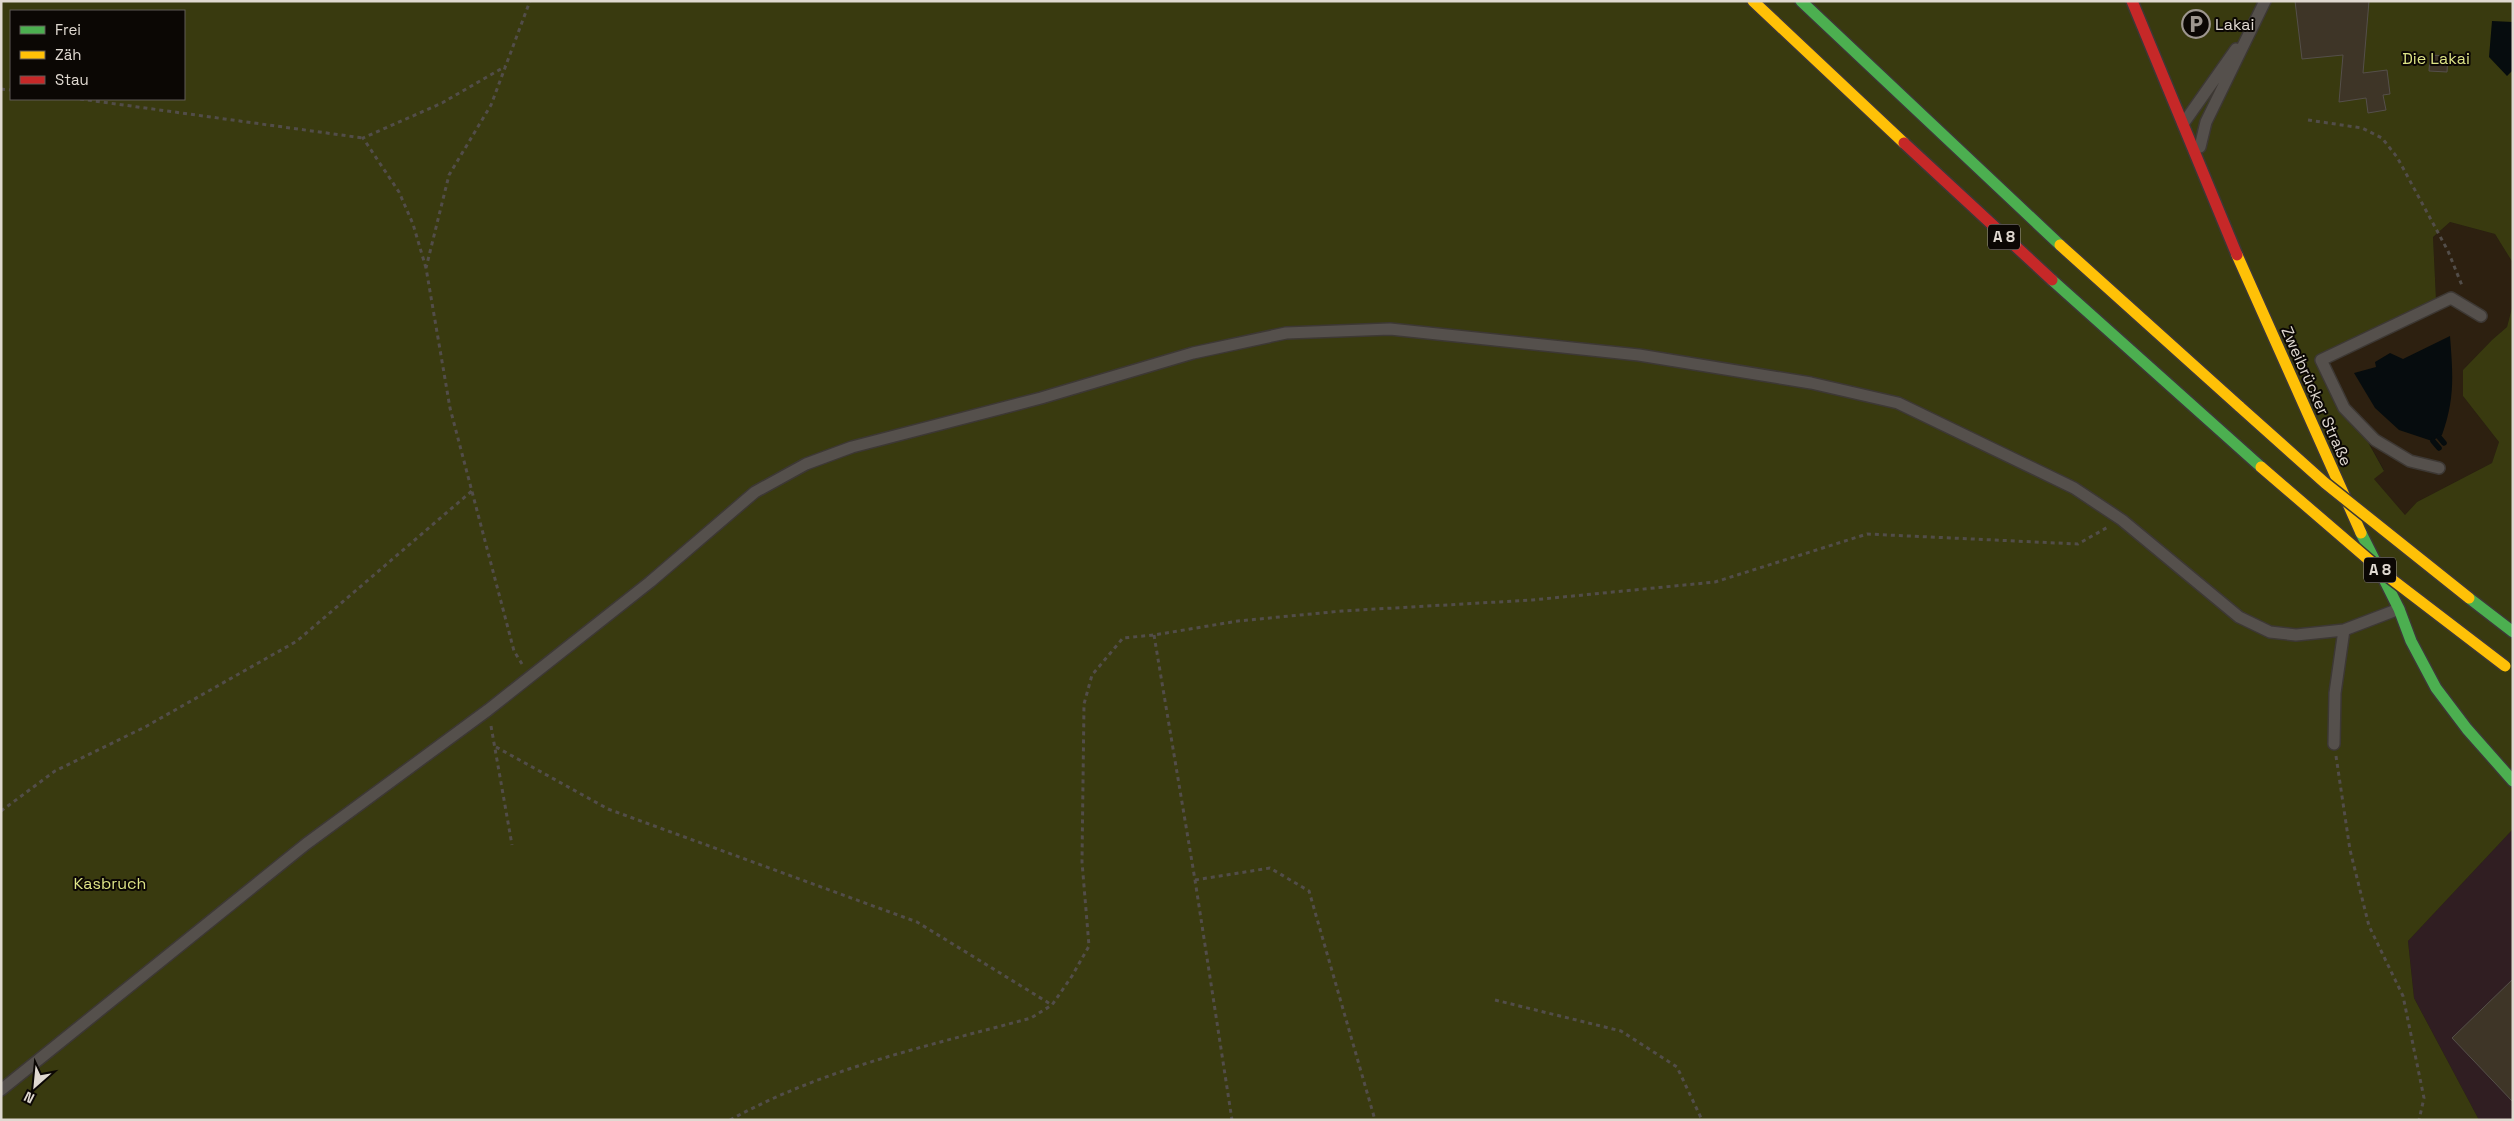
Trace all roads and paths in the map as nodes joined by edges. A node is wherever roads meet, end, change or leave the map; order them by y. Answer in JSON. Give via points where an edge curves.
{"nodes":[{"id":1,"x":530,"y":1,"type":"edge"},
{"id":2,"x":1753,"y":1,"type":"edge"},
{"id":3,"x":1801,"y":1,"type":"edge"},
{"id":4,"x":2132,"y":1,"type":"edge"},
{"id":5,"x":2265,"y":1,"type":"edge"},
{"id":6,"x":2257,"y":22,"type":"junction"},
{"id":7,"x":506,"y":66,"type":"junction"},
{"id":8,"x":87,"y":100,"type":"edge"},
{"id":9,"x":2308,"y":120,"type":"dead end"},
{"id":10,"x":2182,"y":126,"type":"junction"},
{"id":11,"x":363,"y":138,"type":"junction"},
{"id":12,"x":2200,"y":167,"type":"junction"},
{"id":13,"x":426,"y":268,"type":"junction"},
{"id":14,"x":2466,"y":296,"type":"dead end"},
{"id":15,"x":2481,"y":316,"type":"dead end"},
{"id":16,"x":2439,"y":468,"type":"dead end"},
{"id":17,"x":474,"y":490,"type":"junction"},
{"id":18,"x":2122,"y":520,"type":"junction"},
{"id":19,"x":2399,"y":609,"type":"junction"},
{"id":20,"x":2344,"y":630,"type":"junction"},
{"id":21,"x":2513,"y":632,"type":"edge"},
{"id":22,"x":1154,"y":635,"type":"junction"},
{"id":23,"x":2509,"y":669,"type":"edge"},
{"id":24,"x":529,"y":678,"type":"junction"},
{"id":25,"x":488,"y":710,"type":"junction"},
{"id":26,"x":2334,"y":744,"type":"joint"},
{"id":27,"x":496,"y":747,"type":"junction"},
{"id":28,"x":2513,"y":781,"type":"edge"},
{"id":29,"x":1,"y":811,"type":"edge"},
{"id":30,"x":512,"y":845,"type":"dead end"},
{"id":31,"x":1195,"y":880,"type":"junction"},
{"id":32,"x":1495,"y":1000,"type":"dead end"},
{"id":33,"x":1052,"y":1005,"type":"junction"},
{"id":34,"x":1,"y":1090,"type":"edge"},
{"id":35,"x":730,"y":1120,"type":"edge"},
{"id":36,"x":1232,"y":1120,"type":"edge"},
{"id":37,"x":1375,"y":1120,"type":"edge"},
{"id":38,"x":1702,"y":1120,"type":"edge"},
{"id":39,"x":2420,"y":1120,"type":"edge"}],
"edges":[{"from":1,"to":7,"type":"path"},
{"from":2,"to":23,"type":"main road","number":"A 8","bridge":true,"via":[[2011,244],[2261,467],[2390,578]]},
{"from":3,"to":21,"type":"main road","number":"A 8","bridge":true,"via":[[2036,223],[2240,408],[2340,496]]},
{"from":4,"to":10,"type":"main road","name":"Zweibrücker Straße"},
{"from":5,"to":6,"type":"lane"},
{"from":6,"to":10,"type":"lane"},
{"from":6,"to":12,"type":"lane","via":[[2206,122],[2200,141]]},
{"from":7,"to":11,"type":"path","via":[[442,103]]},
{"from":7,"to":13,"type":"path","via":[[491,105],[449,175]]},
{"from":8,"to":11,"type":"path"},
{"from":9,"to":14,"type":"path","via":[[2362,128],[2382,138],[2397,157],[2448,251]]},
{"from":10,"to":12,"type":"main road","name":"Zweibrücker Straße"},
{"from":11,"to":13,"type":"path","via":[[399,192]]},
{"from":12,"to":19,"type":"main road","name":"Zweibrücker Straße","via":[[2346,502]]},
{"from":13,"to":17,"type":"path","via":[[450,408]]},
{"from":15,"to":16,"type":"lane","via":[[2451,298],[2321,360],[2344,408],[2375,440],[2410,461]]},
{"from":17,"to":24,"type":"path","via":[[514,651]]},
{"from":17,"to":29,"type":"path","via":[[297,641],[145,727],[55,771]]},
{"from":18,"to":20,"type":"lane","via":[[2192,579],[2247,620],[2270,632],[2296,635]]},
{"from":18,"to":22,"type":"path","via":[[2078,544],[1867,534],[1715,582],[1532,600],[1342,611],[1238,621]]},
{"from":18,"to":24,"type":"lane","via":[[2074,488],[1898,403],[1811,383],[1639,355],[1390,329],[1286,333],[1193,353],[1041,398],[852,447],[806,464],[756,492]]},
{"from":19,"to":20,"type":"lane"},
{"from":19,"to":28,"type":"main road","name":"Zweibrücker Straße","via":[[2436,688]]},
{"from":20,"to":26,"type":"lane"},
{"from":22,"to":31,"type":"path"},
{"from":22,"to":33,"type":"path","via":[[1123,638],[1092,676],[1084,704],[1082,862],[1089,946]]},
{"from":24,"to":25,"type":"lane"},
{"from":25,"to":27,"type":"path"},
{"from":25,"to":34,"type":"lane","via":[[306,844]]},
{"from":26,"to":39,"type":"path","via":[[2350,850],[2369,926],[2403,996],[2424,1098]]},
{"from":27,"to":30,"type":"path"},
{"from":27,"to":33,"type":"path","via":[[608,809],[917,922]]},
{"from":31,"to":36,"type":"path"},
{"from":31,"to":37,"type":"path","via":[[1270,868],[1309,891]]},
{"from":32,"to":38,"type":"path","via":[[1621,1031],[1678,1067]]},
{"from":33,"to":35,"type":"path","via":[[1031,1018],[857,1064],[767,1100]]}]}
